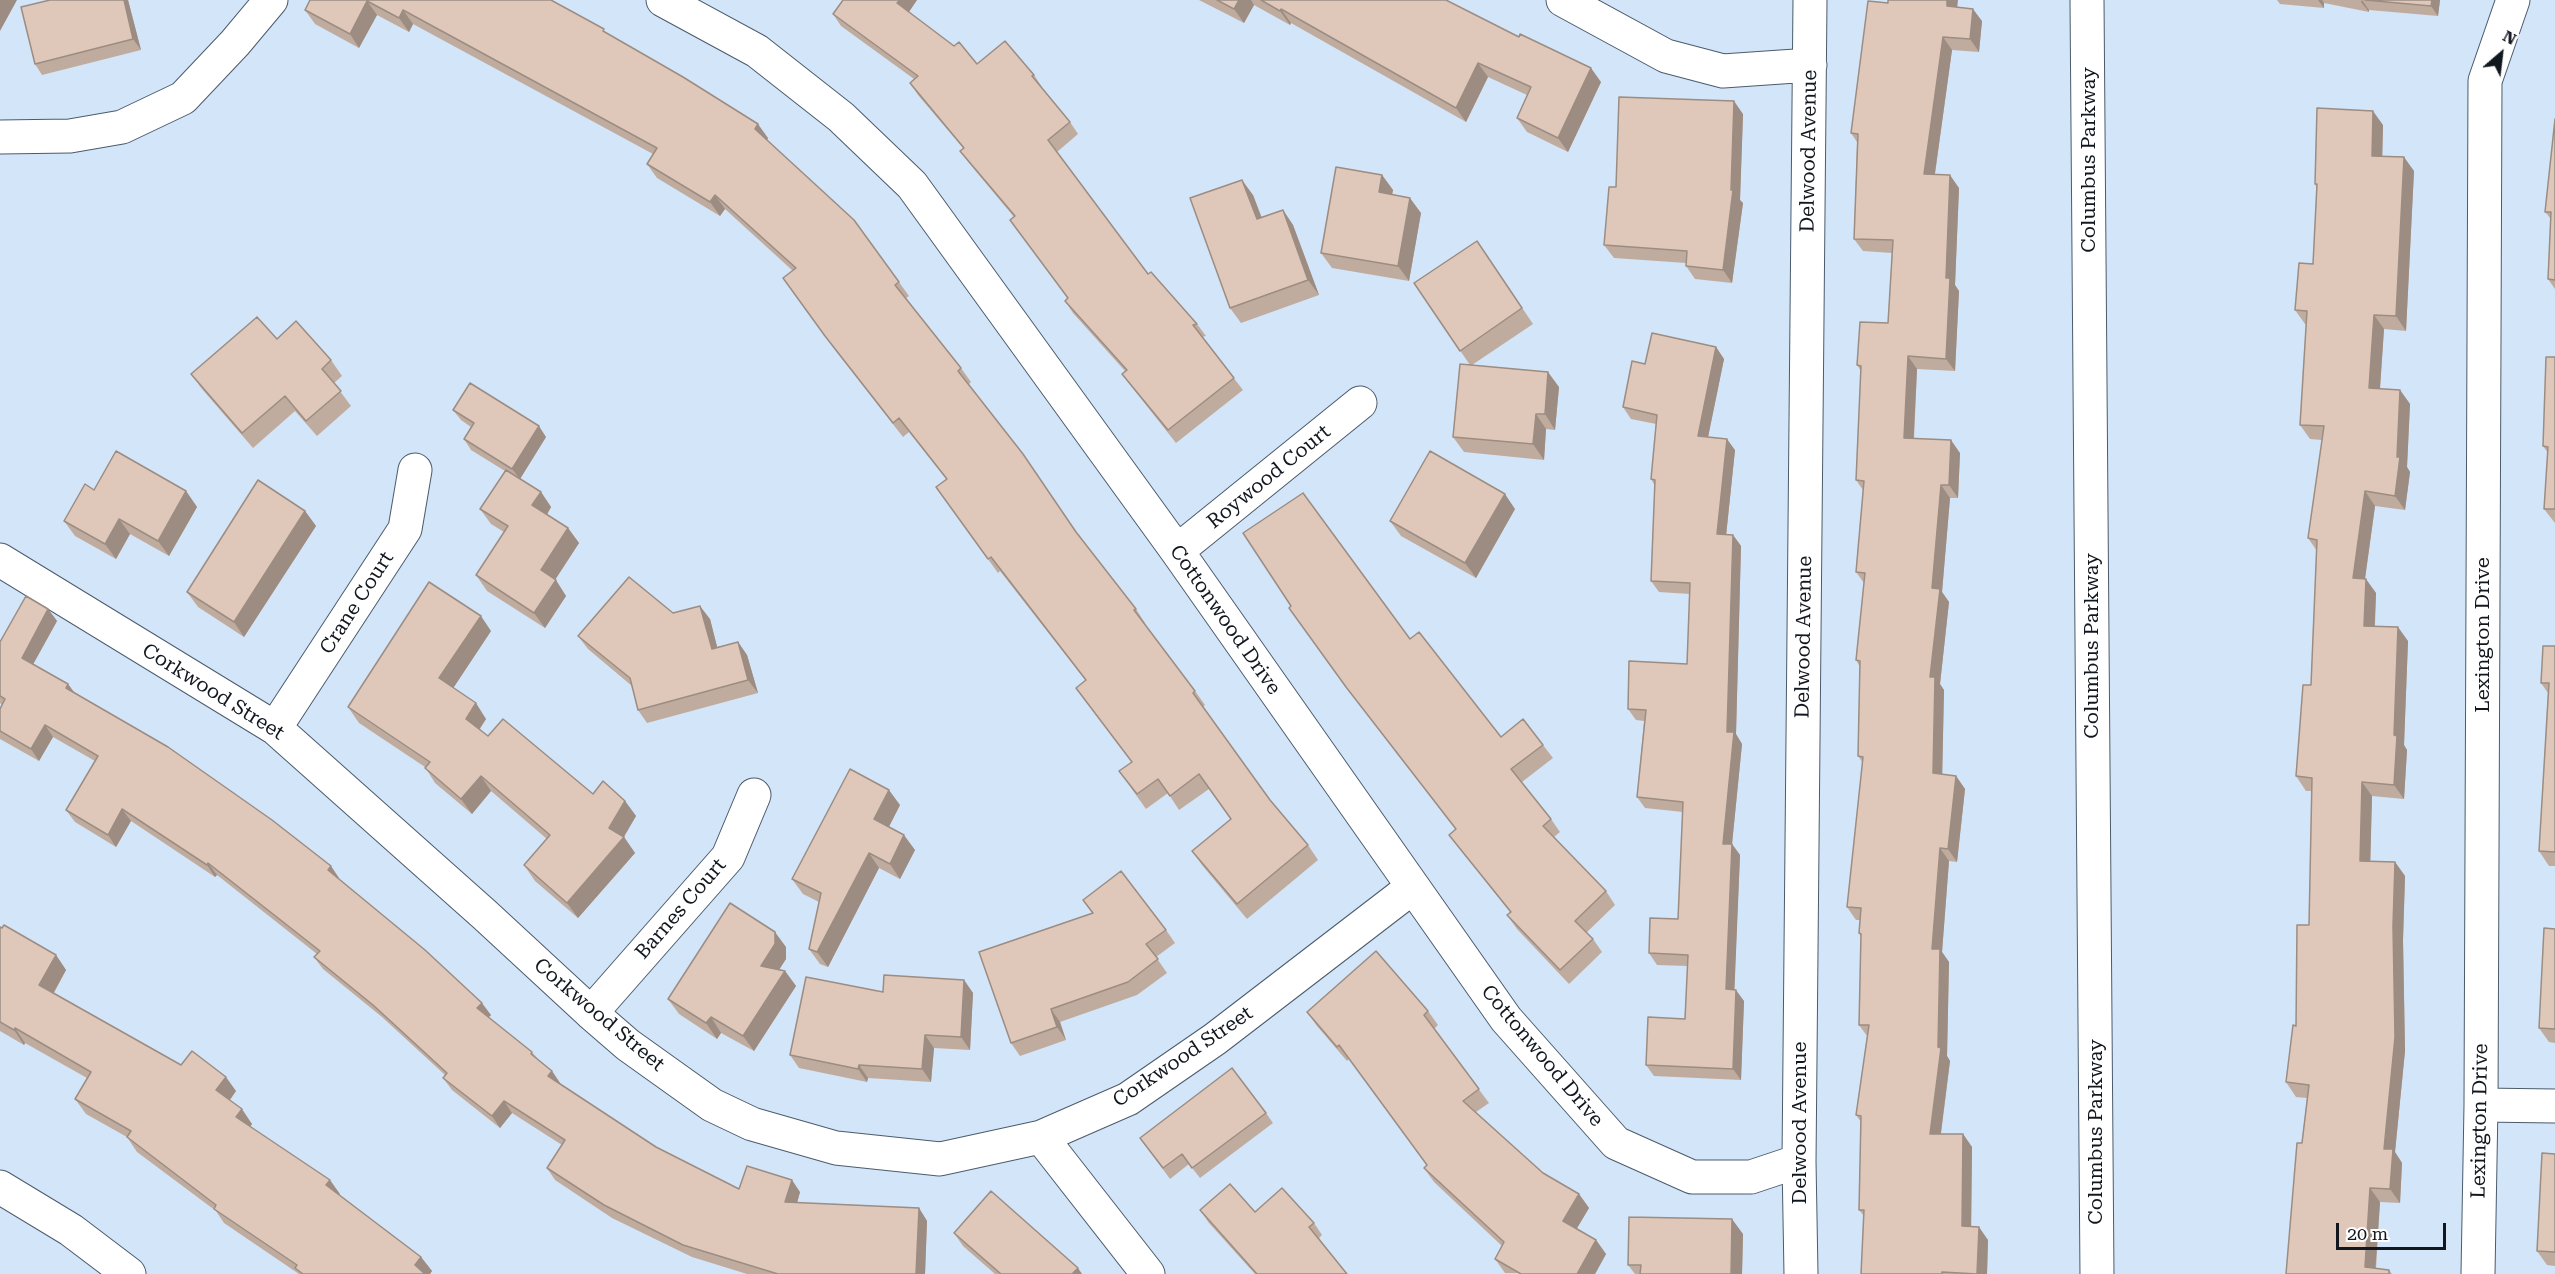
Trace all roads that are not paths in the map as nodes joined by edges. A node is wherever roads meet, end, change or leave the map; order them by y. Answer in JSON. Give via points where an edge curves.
{"nodes":[{"id":1,"x":271,"y":0,"type":"edge"},
{"id":2,"x":663,"y":0,"type":"edge"},
{"id":3,"x":1563,"y":0,"type":"edge"},
{"id":4,"x":1810,"y":0,"type":"edge"},
{"id":5,"x":2513,"y":0,"type":"edge"},
{"id":6,"x":2088,"y":6,"type":"edge"},
{"id":7,"x":1810,"y":65,"type":"junction"},
{"id":8,"x":0,"y":137,"type":"edge"},
{"id":9,"x":1360,"y":403,"type":"dead end"},
{"id":10,"x":415,"y":470,"type":"dead end"},
{"id":11,"x":1177,"y":551,"type":"junction"},
{"id":12,"x":0,"y":560,"type":"edge"},
{"id":13,"x":276,"y":728,"type":"junction"},
{"id":14,"x":754,"y":795,"type":"dead end"},
{"id":15,"x":1413,"y":887,"type":"junction"},
{"id":16,"x":591,"y":1013,"type":"junction"},
{"id":17,"x":2481,"y":1105,"type":"junction"},
{"id":18,"x":2555,"y":1106,"type":"edge"},
{"id":19,"x":1041,"y":1137,"type":"junction"},
{"id":20,"x":1799,"y":1161,"type":"junction"},
{"id":21,"x":0,"y":1187,"type":"edge"},
{"id":22,"x":129,"y":1274,"type":"edge"},
{"id":23,"x":1148,"y":1274,"type":"edge"},
{"id":24,"x":1801,"y":1274,"type":"edge"},
{"id":25,"x":2097,"y":1274,"type":"edge"},
{"id":26,"x":2478,"y":1274,"type":"edge"}],
"edges":[{"from":1,"to":8,"type":"street","via":[[183,98],[122,127],[70,136]]},
{"from":2,"to":11,"type":"street","name":"Cottonwood Drive","via":[[757,51],[841,117],[912,185]]},
{"from":3,"to":7,"type":"street","via":[[1666,56],[1723,71]]},
{"from":4,"to":7,"type":"street","name":"Delwood Avenue"},
{"from":5,"to":17,"type":"street","name":"Lexington Drive","via":[[2485,81]]},
{"from":6,"to":25,"type":"street","name":"Columbus Parkway"},
{"from":7,"to":20,"type":"street","name":"Delwood Avenue"},
{"from":9,"to":11,"type":"street","name":"Roywood Court"},
{"from":10,"to":13,"type":"street","name":"Crane Court","via":[[405,529]]},
{"from":11,"to":15,"type":"street","name":"Cottonwood Drive"},
{"from":12,"to":13,"type":"street","name":"Corkwood Street"},
{"from":13,"to":16,"type":"street","name":"Corkwood Street"},
{"from":14,"to":16,"type":"street","name":"Barnes Court","via":[[728,857]]},
{"from":15,"to":19,"type":"street","name":"Corkwood Street","via":[[1215,1039],[1128,1099]]},
{"from":15,"to":20,"type":"street","name":"Cottonwood Drive","via":[[1506,1019],[1616,1143],[1692,1178],[1751,1177]]},
{"from":16,"to":19,"type":"street","name":"Corkwood Street","via":[[628,1045],[712,1105],[752,1124],[836,1148],[940,1159]]},
{"from":17,"to":18,"type":"street"},
{"from":17,"to":26,"type":"street","name":"Lexington Drive"},
{"from":19,"to":23,"type":"street"},
{"from":20,"to":24,"type":"street","name":"Delwood Avenue"},
{"from":21,"to":22,"type":"street","via":[[71,1230]]}]}
